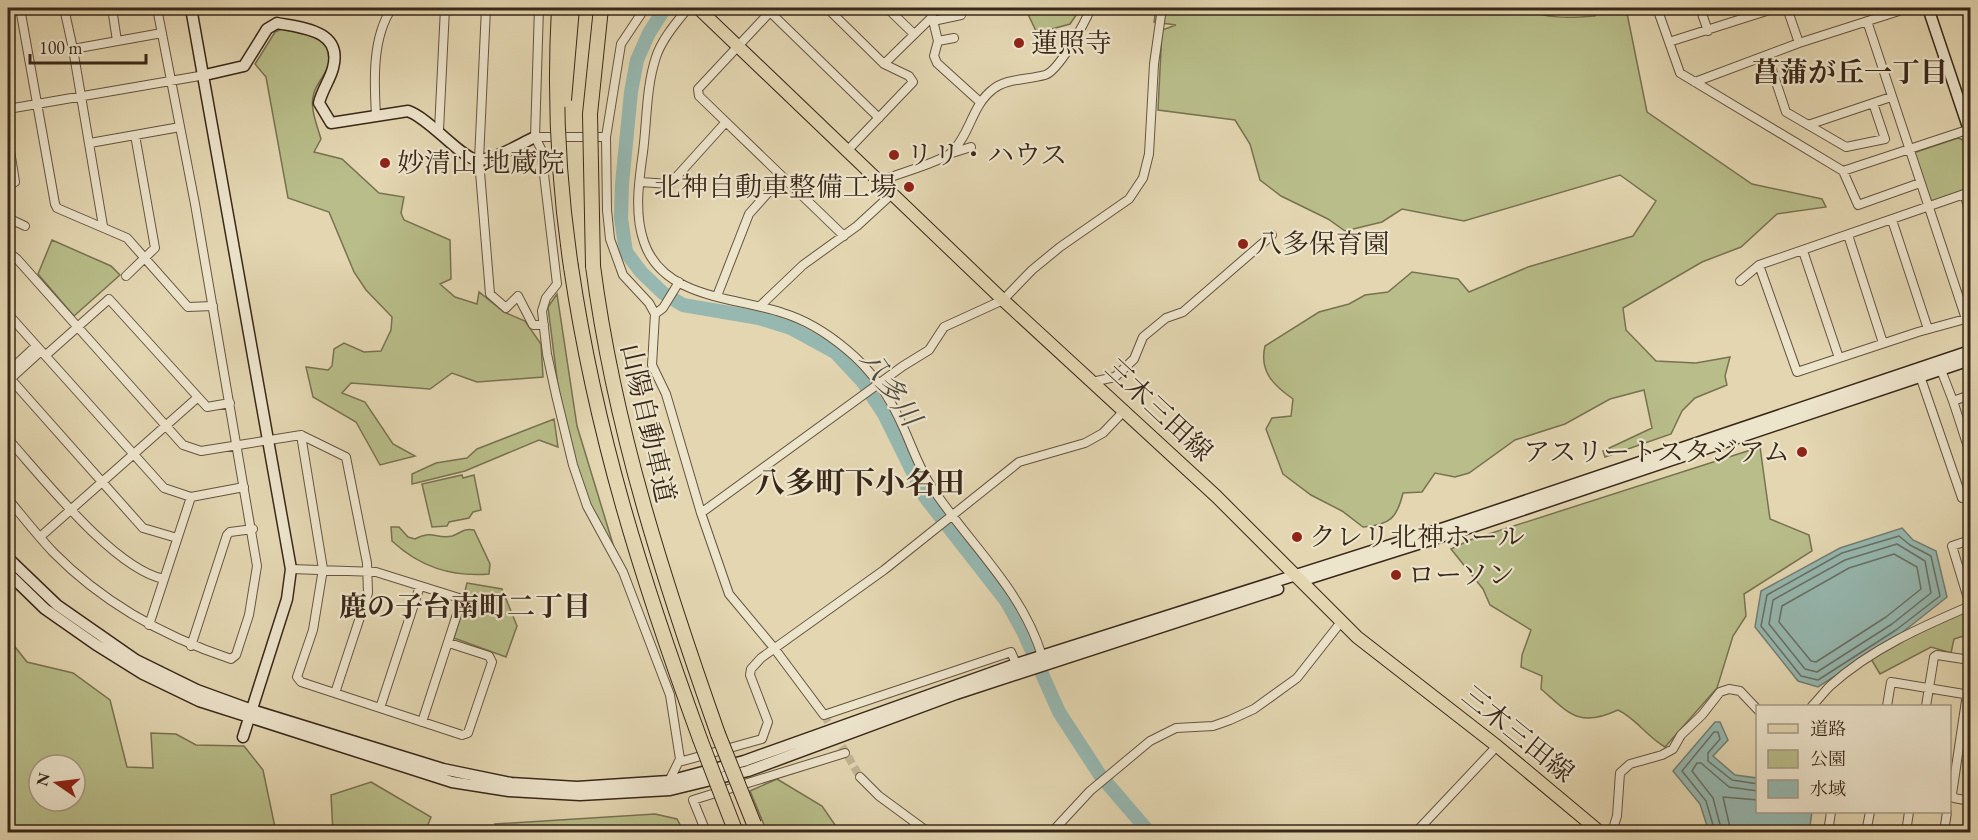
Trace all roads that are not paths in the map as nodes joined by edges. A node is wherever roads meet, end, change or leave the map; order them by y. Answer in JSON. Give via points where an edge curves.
{"nodes":[{"id":1,"x":20,"y":8,"type":"edge"},
{"id":2,"x":64,"y":8,"type":"edge"},
{"id":3,"x":112,"y":8,"type":"edge"},
{"id":4,"x":157,"y":8,"type":"edge"},
{"id":5,"x":191,"y":8,"type":"edge"},
{"id":6,"x":392,"y":8,"type":"edge"},
{"id":7,"x":445,"y":8,"type":"edge"},
{"id":8,"x":486,"y":8,"type":"edge"},
{"id":9,"x":539,"y":8,"type":"edge"},
{"id":10,"x":559,"y":8,"type":"edge"},
{"id":11,"x":572,"y":8,"type":"edge"},
{"id":12,"x":594,"y":8,"type":"edge"},
{"id":13,"x":602,"y":8,"type":"edge"},
{"id":14,"x":645,"y":8,"type":"edge"},
{"id":15,"x":688,"y":8,"type":"edge"},
{"id":16,"x":698,"y":8,"type":"edge"},
{"id":17,"x":827,"y":8,"type":"edge"},
{"id":18,"x":887,"y":8,"type":"edge"},
{"id":19,"x":930,"y":8,"type":"edge"},
{"id":20,"x":1091,"y":8,"type":"edge"},
{"id":21,"x":1162,"y":8,"type":"edge"},
{"id":22,"x":1657,"y":8,"type":"edge"},
{"id":23,"x":1700,"y":8,"type":"edge"},
{"id":24,"x":1742,"y":8,"type":"edge"},
{"id":25,"x":1776,"y":8,"type":"edge"},
{"id":26,"x":1787,"y":8,"type":"edge"},
{"id":27,"x":1898,"y":8,"type":"edge"},
{"id":28,"x":1929,"y":8,"type":"edge"},
{"id":29,"x":769,"y":10,"type":"edge"},
{"id":30,"x":961,"y":15,"type":"dead end"},
{"id":31,"x":1746,"y":18,"type":"junction"},
{"id":32,"x":932,"y":19,"type":"junction"},
{"id":33,"x":1867,"y":21,"type":"junction"},
{"id":34,"x":1708,"y":31,"type":"junction"},
{"id":35,"x":162,"y":33,"type":"junction"},
{"id":36,"x":914,"y":34,"type":"junction"},
{"id":37,"x":954,"y":38,"type":"dead end"},
{"id":38,"x":117,"y":41,"type":"junction"},
{"id":39,"x":938,"y":41,"type":"junction"},
{"id":40,"x":1669,"y":42,"type":"junction"},
{"id":41,"x":1799,"y":43,"type":"junction"},
{"id":42,"x":738,"y":45,"type":"junction"},
{"id":43,"x":74,"y":49,"type":"junction"},
{"id":44,"x":1767,"y":55,"type":"junction"},
{"id":45,"x":884,"y":64,"type":"junction"},
{"id":46,"x":204,"y":75,"type":"junction"},
{"id":47,"x":172,"y":81,"type":"junction"},
{"id":48,"x":1695,"y":82,"type":"junction"},
{"id":49,"x":81,"y":96,"type":"junction"},
{"id":50,"x":1891,"y":97,"type":"junction"},
{"id":51,"x":980,"y":102,"type":"junction"},
{"id":52,"x":1873,"y":103,"type":"junction"},
{"id":53,"x":36,"y":105,"type":"junction"},
{"id":54,"x":8,"y":109,"type":"edge"},
{"id":55,"x":376,"y":115,"type":"junction"},
{"id":56,"x":879,"y":118,"type":"junction"},
{"id":57,"x":725,"y":123,"type":"junction"},
{"id":58,"x":1808,"y":125,"type":"junction"},
{"id":59,"x":180,"y":127,"type":"junction"},
{"id":60,"x":439,"y":130,"type":"junction"},
{"id":61,"x":1970,"y":131,"type":"edge"},
{"id":62,"x":135,"y":135,"type":"junction"},
{"id":63,"x":535,"y":137,"type":"junction"},
{"id":64,"x":606,"y":137,"type":"junction"},
{"id":65,"x":8,"y":138,"type":"edge"},
{"id":66,"x":90,"y":143,"type":"junction"},
{"id":67,"x":971,"y":147,"type":"dead end"},
{"id":68,"x":1908,"y":150,"type":"junction"},
{"id":69,"x":847,"y":151,"type":"junction"},
{"id":70,"x":951,"y":153,"type":"junction"},
{"id":71,"x":478,"y":160,"type":"junction"},
{"id":72,"x":1843,"y":171,"type":"junction"},
{"id":73,"x":781,"y":178,"type":"junction"},
{"id":74,"x":879,"y":181,"type":"junction"},
{"id":75,"x":640,"y":182,"type":"junction"},
{"id":76,"x":1920,"y":183,"type":"junction"},
{"id":77,"x":8,"y":186,"type":"edge"},
{"id":78,"x":893,"y":193,"type":"junction"},
{"id":79,"x":1967,"y":193,"type":"edge"},
{"id":80,"x":1929,"y":207,"type":"junction"},
{"id":81,"x":1971,"y":212,"type":"edge"},
{"id":82,"x":8,"y":218,"type":"edge"},
{"id":83,"x":1892,"y":220,"type":"junction"},
{"id":84,"x":25,"y":226,"type":"dead end"},
{"id":85,"x":103,"y":226,"type":"junction"},
{"id":86,"x":1272,"y":235,"type":"dead end"},
{"id":87,"x":1848,"y":235,"type":"junction"},
{"id":88,"x":844,"y":236,"type":"junction"},
{"id":89,"x":1803,"y":251,"type":"junction"},
{"id":90,"x":8,"y":252,"type":"edge"},
{"id":91,"x":146,"y":257,"type":"junction"},
{"id":92,"x":1759,"y":265,"type":"junction"},
{"id":93,"x":593,"y":266,"type":"junction"},
{"id":94,"x":571,"y":267,"type":"junction"},
{"id":95,"x":126,"y":276,"type":"dead end"},
{"id":96,"x":1740,"y":281,"type":"dead end"},
{"id":97,"x":679,"y":282,"type":"junction"},
{"id":98,"x":717,"y":296,"type":"junction"},
{"id":99,"x":1003,"y":300,"type":"junction"},
{"id":100,"x":213,"y":306,"type":"junction"},
{"id":101,"x":760,"y":306,"type":"junction"},
{"id":102,"x":8,"y":314,"type":"edge"},
{"id":103,"x":655,"y":314,"type":"junction"},
{"id":104,"x":1968,"y":319,"type":"edge"},
{"id":105,"x":544,"y":325,"type":"junction"},
{"id":106,"x":78,"y":328,"type":"junction"},
{"id":107,"x":1928,"y":329,"type":"junction"},
{"id":108,"x":1883,"y":343,"type":"junction"},
{"id":109,"x":41,"y":351,"type":"junction"},
{"id":110,"x":1971,"y":351,"type":"edge"},
{"id":111,"x":1839,"y":358,"type":"junction"},
{"id":112,"x":1971,"y":360,"type":"edge"},
{"id":113,"x":1941,"y":370,"type":"junction"},
{"id":114,"x":1920,"y":376,"type":"junction"},
{"id":115,"x":9,"y":378,"type":"edge"},
{"id":116,"x":1092,"y":382,"type":"junction"},
{"id":117,"x":880,"y":384,"type":"junction"},
{"id":118,"x":8,"y":391,"type":"edge"},
{"id":119,"x":1971,"y":395,"type":"edge"},
{"id":120,"x":197,"y":398,"type":"junction"},
{"id":121,"x":1953,"y":401,"type":"junction"},
{"id":122,"x":230,"y":404,"type":"junction"},
{"id":123,"x":1124,"y":411,"type":"junction"},
{"id":124,"x":165,"y":426,"type":"junction"},
{"id":125,"x":301,"y":435,"type":"junction"},
{"id":126,"x":8,"y":439,"type":"edge"},
{"id":127,"x":269,"y":440,"type":"junction"},
{"id":128,"x":237,"y":445,"type":"junction"},
{"id":129,"x":1971,"y":453,"type":"edge"},
{"id":130,"x":134,"y":454,"type":"junction"},
{"id":131,"x":102,"y":482,"type":"junction"},
{"id":132,"x":244,"y":486,"type":"junction"},
{"id":133,"x":1971,"y":495,"type":"edge"},
{"id":134,"x":191,"y":497,"type":"junction"},
{"id":135,"x":8,"y":499,"type":"edge"},
{"id":136,"x":71,"y":510,"type":"junction"},
{"id":137,"x":701,"y":513,"type":"junction"},
{"id":138,"x":952,"y":514,"type":"junction"},
{"id":139,"x":253,"y":529,"type":"junction"},
{"id":140,"x":40,"y":537,"type":"junction"},
{"id":141,"x":177,"y":538,"type":"junction"},
{"id":142,"x":1971,"y":540,"type":"edge"},
{"id":143,"x":8,"y":558,"type":"edge"},
{"id":144,"x":291,"y":569,"type":"junction"},
{"id":145,"x":323,"y":569,"type":"junction"},
{"id":146,"x":368,"y":571,"type":"junction"},
{"id":147,"x":8,"y":573,"type":"edge"},
{"id":148,"x":1298,"y":578,"type":"junction"},
{"id":149,"x":164,"y":579,"type":"junction"},
{"id":150,"x":420,"y":586,"type":"junction"},
{"id":151,"x":1971,"y":605,"type":"edge"},
{"id":152,"x":1341,"y":622,"type":"junction"},
{"id":153,"x":149,"y":625,"type":"junction"},
{"id":154,"x":449,"y":643,"type":"junction"},
{"id":155,"x":191,"y":646,"type":"junction"},
{"id":156,"x":774,"y":648,"type":"junction"},
{"id":157,"x":1971,"y":660,"type":"edge"},
{"id":158,"x":1044,"y":661,"type":"junction"},
{"id":159,"x":1018,"y":669,"type":"junction"},
{"id":160,"x":1929,"y":689,"type":"junction"},
{"id":161,"x":335,"y":693,"type":"junction"},
{"id":162,"x":1969,"y":695,"type":"edge"},
{"id":163,"x":1813,"y":705,"type":"edge"},
{"id":164,"x":1887,"y":705,"type":"edge"},
{"id":165,"x":1926,"y":705,"type":"edge"},
{"id":166,"x":380,"y":708,"type":"junction"},
{"id":167,"x":1756,"y":708,"type":"edge"},
{"id":168,"x":250,"y":714,"type":"junction"},
{"id":169,"x":422,"y":722,"type":"junction"},
{"id":170,"x":243,"y":737,"type":"dead end"},
{"id":171,"x":1497,"y":746,"type":"junction"},
{"id":172,"x":845,"y":753,"type":"dead end"},
{"id":173,"x":679,"y":762,"type":"junction"},
{"id":174,"x":860,"y":777,"type":"tunnel mouth"},
{"id":175,"x":669,"y":781,"type":"junction"},
{"id":176,"x":1971,"y":801,"type":"edge"},
{"id":177,"x":1831,"y":813,"type":"edge"},
{"id":178,"x":1870,"y":813,"type":"edge"},
{"id":179,"x":1909,"y":813,"type":"edge"},
{"id":180,"x":1947,"y":813,"type":"edge"},
{"id":181,"x":1971,"y":826,"type":"edge"},
{"id":182,"x":756,"y":828,"type":"edge"},
{"id":183,"x":736,"y":831,"type":"edge"},
{"id":184,"x":706,"y":832,"type":"edge"},
{"id":185,"x":928,"y":832,"type":"edge"},
{"id":186,"x":1052,"y":832,"type":"edge"},
{"id":187,"x":1416,"y":832,"type":"edge"},
{"id":188,"x":1600,"y":832,"type":"edge"},
{"id":189,"x":1612,"y":832,"type":"edge"},
{"id":190,"x":1828,"y":832,"type":"edge"},
{"id":191,"x":1866,"y":832,"type":"edge"},
{"id":192,"x":1906,"y":832,"type":"edge"},
{"id":193,"x":1944,"y":832,"type":"edge"},
{"id":194,"x":1969,"y":832,"type":"edge"}],
"edges":[{"from":1,"to":53,"type":"street"},
{"from":2,"to":43,"type":"street"},
{"from":3,"to":38,"type":"street"},
{"from":4,"to":35,"type":"street"},
{"from":5,"to":46,"type":"street"},
{"from":6,"to":55,"type":"street","via":[[385,18],[374,75]]},
{"from":7,"to":60,"type":"street"},
{"from":8,"to":71,"type":"street"},
{"from":9,"to":63,"type":"street"},
{"from":10,"to":94,"type":"highway","bridge":true,"via":[[556,128]]},
{"from":11,"to":94,"type":"highway","name":"山陽自動車道","bridge":true,"via":[[563,129]]},
{"from":12,"to":93,"type":"highway","name":"山陽自動車道","bridge":true,"via":[[586,114]]},
{"from":13,"to":93,"type":"highway","bridge":true,"via":[[590,114]]},
{"from":14,"to":64,"type":"street","via":[[621,44]]},
{"from":15,"to":75,"type":"street","via":[[657,56],[650,85]]},
{"from":16,"to":42,"type":"main road","name":"三木三田線"},
{"from":17,"to":45,"type":"street"},
{"from":18,"to":36,"type":"street"},
{"from":19,"to":32,"type":"street"},
{"from":20,"to":51,"type":"street","via":[[1048,74],[1009,81]]},
{"from":21,"to":99,"type":"street","via":[[1154,64],[1149,154],[1143,178],[1129,199],[1060,247]]},
{"from":22,"to":40,"type":"street"},
{"from":23,"to":34,"type":"street"},
{"from":24,"to":31,"type":"street"},
{"from":25,"to":31,"type":"street"},
{"from":26,"to":41,"type":"street"},
{"from":27,"to":33,"type":"street","via":[[1899,11]]},
{"from":28,"to":61,"type":"street"},
{"from":29,"to":42,"type":"street"},
{"from":29,"to":56,"type":"street"},
{"from":30,"to":32,"type":"street"},
{"from":31,"to":34,"type":"street"},
{"from":32,"to":36,"type":"street"},
{"from":32,"to":39,"type":"street"},
{"from":33,"to":41,"type":"street"},
{"from":33,"to":50,"type":"street"},
{"from":34,"to":40,"type":"street"},
{"from":35,"to":38,"type":"street"},
{"from":35,"to":47,"type":"street"},
{"from":36,"to":45,"type":"street"},
{"from":37,"to":39,"type":"street"},
{"from":38,"to":43,"type":"street"},
{"from":39,"to":51,"type":"street","via":[[934,56],[937,63]]},
{"from":40,"to":48,"type":"street","via":[[1680,73]]},
{"from":41,"to":44,"type":"street"},
{"from":42,"to":57,"type":"street","via":[[698,89],[699,96]]},
{"from":42,"to":69,"type":"main road","name":"三木三田線"},
{"from":43,"to":49,"type":"street"},
{"from":44,"to":48,"type":"street"},
{"from":44,"to":58,"type":"street","via":[[1786,112]]},
{"from":45,"to":56,"type":"street","via":[[913,82]]},
{"from":46,"to":47,"type":"street"},
{"from":46,"to":55,"type":"street","via":[[244,66],[274,24],[319,32],[335,59],[319,103],[327,119],[337,124]]},
{"from":46,"to":127,"type":"street"},
{"from":47,"to":49,"type":"street"},
{"from":47,"to":59,"type":"street"},
{"from":48,"to":72,"type":"street"},
{"from":49,"to":53,"type":"street"},
{"from":49,"to":66,"type":"street"},
{"from":50,"to":52,"type":"street"},
{"from":50,"to":68,"type":"street"},
{"from":51,"to":70,"type":"street"},
{"from":52,"to":58,"type":"street"},
{"from":52,"to":58,"type":"street","via":[[1885,139],[1845,147]]},
{"from":53,"to":54,"type":"street"},
{"from":53,"to":85,"type":"street","via":[[57,208]]},
{"from":55,"to":60,"type":"street","via":[[408,111]]},
{"from":56,"to":69,"type":"street"},
{"from":57,"to":73,"type":"street"},
{"from":57,"to":75,"type":"street","via":[[670,184]]},
{"from":59,"to":62,"type":"street"},
{"from":59,"to":100,"type":"street"},
{"from":60,"to":71,"type":"street","via":[[467,158]]},
{"from":61,"to":68,"type":"street"},
{"from":62,"to":66,"type":"street"},
{"from":62,"to":91,"type":"street","via":[[155,248]]},
{"from":63,"to":64,"type":"street"},
{"from":63,"to":71,"type":"street"},
{"from":63,"to":105,"type":"street","via":[[541,150],[557,284],[546,297]]},
{"from":64,"to":103,"type":"street","via":[[607,210],[615,259]]},
{"from":65,"to":77,"type":"street","via":[[15,182]]},
{"from":66,"to":85,"type":"street"},
{"from":67,"to":70,"type":"street"},
{"from":68,"to":72,"type":"street"},
{"from":68,"to":76,"type":"street"},
{"from":69,"to":74,"type":"main road","name":"三木三田線"},
{"from":70,"to":74,"type":"street"},
{"from":71,"to":105,"type":"street","via":[[490,294],[506,308],[518,297],[533,325]]},
{"from":72,"to":76,"type":"street","via":[[1858,205]]},
{"from":73,"to":88,"type":"street"},
{"from":73,"to":98,"type":"street","via":[[748,214]]},
{"from":74,"to":78,"type":"main road","name":"三木三田線"},
{"from":75,"to":97,"type":"street","via":[[644,243],[655,261]]},
{"from":76,"to":80,"type":"street"},
{"from":78,"to":88,"type":"street"},
{"from":78,"to":99,"type":"main road","name":"三木三田線"},
{"from":79,"to":80,"type":"street"},
{"from":79,"to":81,"type":"street"},
{"from":80,"to":83,"type":"street"},
{"from":80,"to":104,"type":"street"},
{"from":82,"to":84,"type":"street"},
{"from":83,"to":87,"type":"street"},
{"from":83,"to":107,"type":"street"},
{"from":85,"to":91,"type":"street","via":[[127,238]]},
{"from":86,"to":116,"type":"street","via":[[1183,312],[1166,318],[1143,337],[1134,359],[1115,377]]},
{"from":87,"to":89,"type":"street"},
{"from":87,"to":108,"type":"street"},
{"from":88,"to":101,"type":"street","via":[[803,265]]},
{"from":89,"to":92,"type":"street"},
{"from":89,"to":111,"type":"street"},
{"from":90,"to":106,"type":"street"},
{"from":91,"to":95,"type":"street"},
{"from":91,"to":100,"type":"street","via":[[188,307]]},
{"from":92,"to":96,"type":"street"},
{"from":92,"to":111,"type":"street","via":[[1797,372]]},
{"from":93,"to":182,"type":"highway","name":"山陽自動車道","bridge":true,"via":[[617,405],[644,513],[718,734]]},
{"from":94,"to":183,"type":"highway","name":"山陽自動車道","bridge":true,"via":[[596,409],[625,519],[700,739]]},
{"from":97,"to":98,"type":"street"},
{"from":97,"to":103,"type":"street"},
{"from":98,"to":101,"type":"street"},
{"from":99,"to":116,"type":"main road","name":"三木三田線"},
{"from":99,"to":117,"type":"street","via":[[944,327],[929,350]]},
{"from":100,"to":122,"type":"street"},
{"from":101,"to":117,"type":"street","via":[[785,313],[831,337]]},
{"from":102,"to":109,"type":"street"},
{"from":103,"to":137,"type":"street","via":[[652,365],[666,394]]},
{"from":104,"to":107,"type":"street"},
{"from":105,"to":173,"type":"street","via":[[573,465],[587,507],[623,572],[670,695]]},
{"from":106,"to":109,"type":"street"},
{"from":106,"to":120,"type":"street","via":[[110,300]]},
{"from":106,"to":124,"type":"street"},
{"from":107,"to":108,"type":"street"},
{"from":108,"to":111,"type":"street"},
{"from":109,"to":115,"type":"street"},
{"from":109,"to":130,"type":"street"},
{"from":110,"to":148,"type":"street"},
{"from":112,"to":113,"type":"street"},
{"from":113,"to":114,"type":"street"},
{"from":113,"to":121,"type":"street"},
{"from":114,"to":133,"type":"street","via":[[1962,498]]},
{"from":114,"to":148,"type":"street","via":[[1472,527]]},
{"from":115,"to":118,"type":"street"},
{"from":115,"to":131,"type":"street"},
{"from":116,"to":123,"type":"main road","name":"三木三田線"},
{"from":117,"to":137,"type":"street"},
{"from":117,"to":138,"type":"street","via":[[920,470]]},
{"from":119,"to":121,"type":"street"},
{"from":120,"to":122,"type":"street","via":[[207,407]]},
{"from":120,"to":124,"type":"street"},
{"from":121,"to":129,"type":"street"},
{"from":122,"to":128,"type":"street"},
{"from":123,"to":138,"type":"street","via":[[1103,433],[1085,443],[1019,462]]},
{"from":123,"to":148,"type":"main road","name":"三木三田線"},
{"from":124,"to":128,"type":"street","via":[[192,449]]},
{"from":124,"to":130,"type":"street"},
{"from":125,"to":127,"type":"street"},
{"from":125,"to":145,"type":"street"},
{"from":125,"to":146,"type":"street","via":[[348,461]]},
{"from":126,"to":136,"type":"street"},
{"from":127,"to":128,"type":"street"},
{"from":127,"to":144,"type":"street"},
{"from":128,"to":132,"type":"street"},
{"from":130,"to":131,"type":"street"},
{"from":130,"to":134,"type":"street","via":[[164,488]]},
{"from":131,"to":136,"type":"street"},
{"from":131,"to":141,"type":"street","via":[[143,528]]},
{"from":132,"to":134,"type":"street"},
{"from":132,"to":139,"type":"street"},
{"from":134,"to":141,"type":"street"},
{"from":135,"to":140,"type":"street"},
{"from":136,"to":140,"type":"street"},
{"from":136,"to":149,"type":"street","via":[[84,525],[148,575]]},
{"from":137,"to":156,"type":"street","via":[[729,594]]},
{"from":138,"to":156,"type":"street","via":[[884,570]]},
{"from":138,"to":158,"type":"street","via":[[1009,587]]},
{"from":139,"to":155,"type":"street","via":[[227,535]]},
{"from":139,"to":155,"type":"street","via":[[257,566],[254,595],[236,655],[231,659]]},
{"from":140,"to":153,"type":"street","via":[[100,593]]},
{"from":141,"to":149,"type":"street"},
{"from":142,"to":151,"type":"street","via":[[1952,546]]},
{"from":143,"to":168,"type":"street","via":[[57,605],[136,660]]},
{"from":144,"to":145,"type":"street"},
{"from":144,"to":168,"type":"street","via":[[287,599]]},
{"from":145,"to":146,"type":"street"},
{"from":145,"to":161,"type":"street","via":[[313,630],[297,677],[301,682]]},
{"from":146,"to":150,"type":"street"},
{"from":146,"to":161,"type":"street","via":[[368,593]]},
{"from":147,"to":168,"type":"street","via":[[45,609],[143,674],[199,701]]},
{"from":148,"to":152,"type":"main road","name":"三木三田線"},
{"from":148,"to":158,"type":"street"},
{"from":149,"to":153,"type":"street"},
{"from":150,"to":154,"type":"street","via":[[459,598]]},
{"from":150,"to":166,"type":"street"},
{"from":151,"to":163,"type":"street","via":[[1910,631],[1874,653],[1830,686]]},
{"from":152,"to":171,"type":"main road","name":"三木三田線"},
{"from":152,"to":186,"type":"street","via":[[1297,678],[1263,703],[1213,726],[1176,728],[1150,741],[1090,791]]},
{"from":153,"to":155,"type":"street"},
{"from":154,"to":169,"type":"street"},
{"from":154,"to":169,"type":"street","via":[[489,656],[492,662],[468,733],[462,735]]},
{"from":156,"to":159,"type":"street","via":[[824,715],[1011,652]]},
{"from":156,"to":173,"type":"street","via":[[751,669],[752,683],[768,722],[762,739]]},
{"from":157,"to":160,"type":"street","via":[[1936,655]]},
{"from":158,"to":159,"type":"street"},
{"from":159,"to":168,"type":"street","via":[[725,777],[670,790],[591,795],[509,791],[452,782]]},
{"from":159,"to":175,"type":"street","via":[[744,761]]},
{"from":160,"to":162,"type":"street"},
{"from":160,"to":164,"type":"street","via":[[1891,682]]},
{"from":160,"to":165,"type":"street"},
{"from":161,"to":166,"type":"street"},
{"from":162,"to":176,"type":"street","via":[[1952,794],[1954,798]]},
{"from":166,"to":169,"type":"street"},
{"from":167,"to":189,"type":"street","via":[[1740,691],[1729,688],[1720,692],[1673,748],[1630,764],[1620,773]]},
{"from":168,"to":170,"type":"street"},
{"from":168,"to":175,"type":"street","via":[[443,769],[511,783],[577,787]]},
{"from":171,"to":187,"type":"street"},
{"from":171,"to":188,"type":"main road","name":"三木三田線"},
{"from":172,"to":184,"type":"street","via":[[693,800]]},
{"from":173,"to":175,"type":"street"},
{"from":174,"to":185,"type":"street"},
{"from":177,"to":190,"type":"street"},
{"from":178,"to":191,"type":"street"},
{"from":179,"to":192,"type":"street"},
{"from":180,"to":193,"type":"street"},
{"from":181,"to":194,"type":"street"}]}
